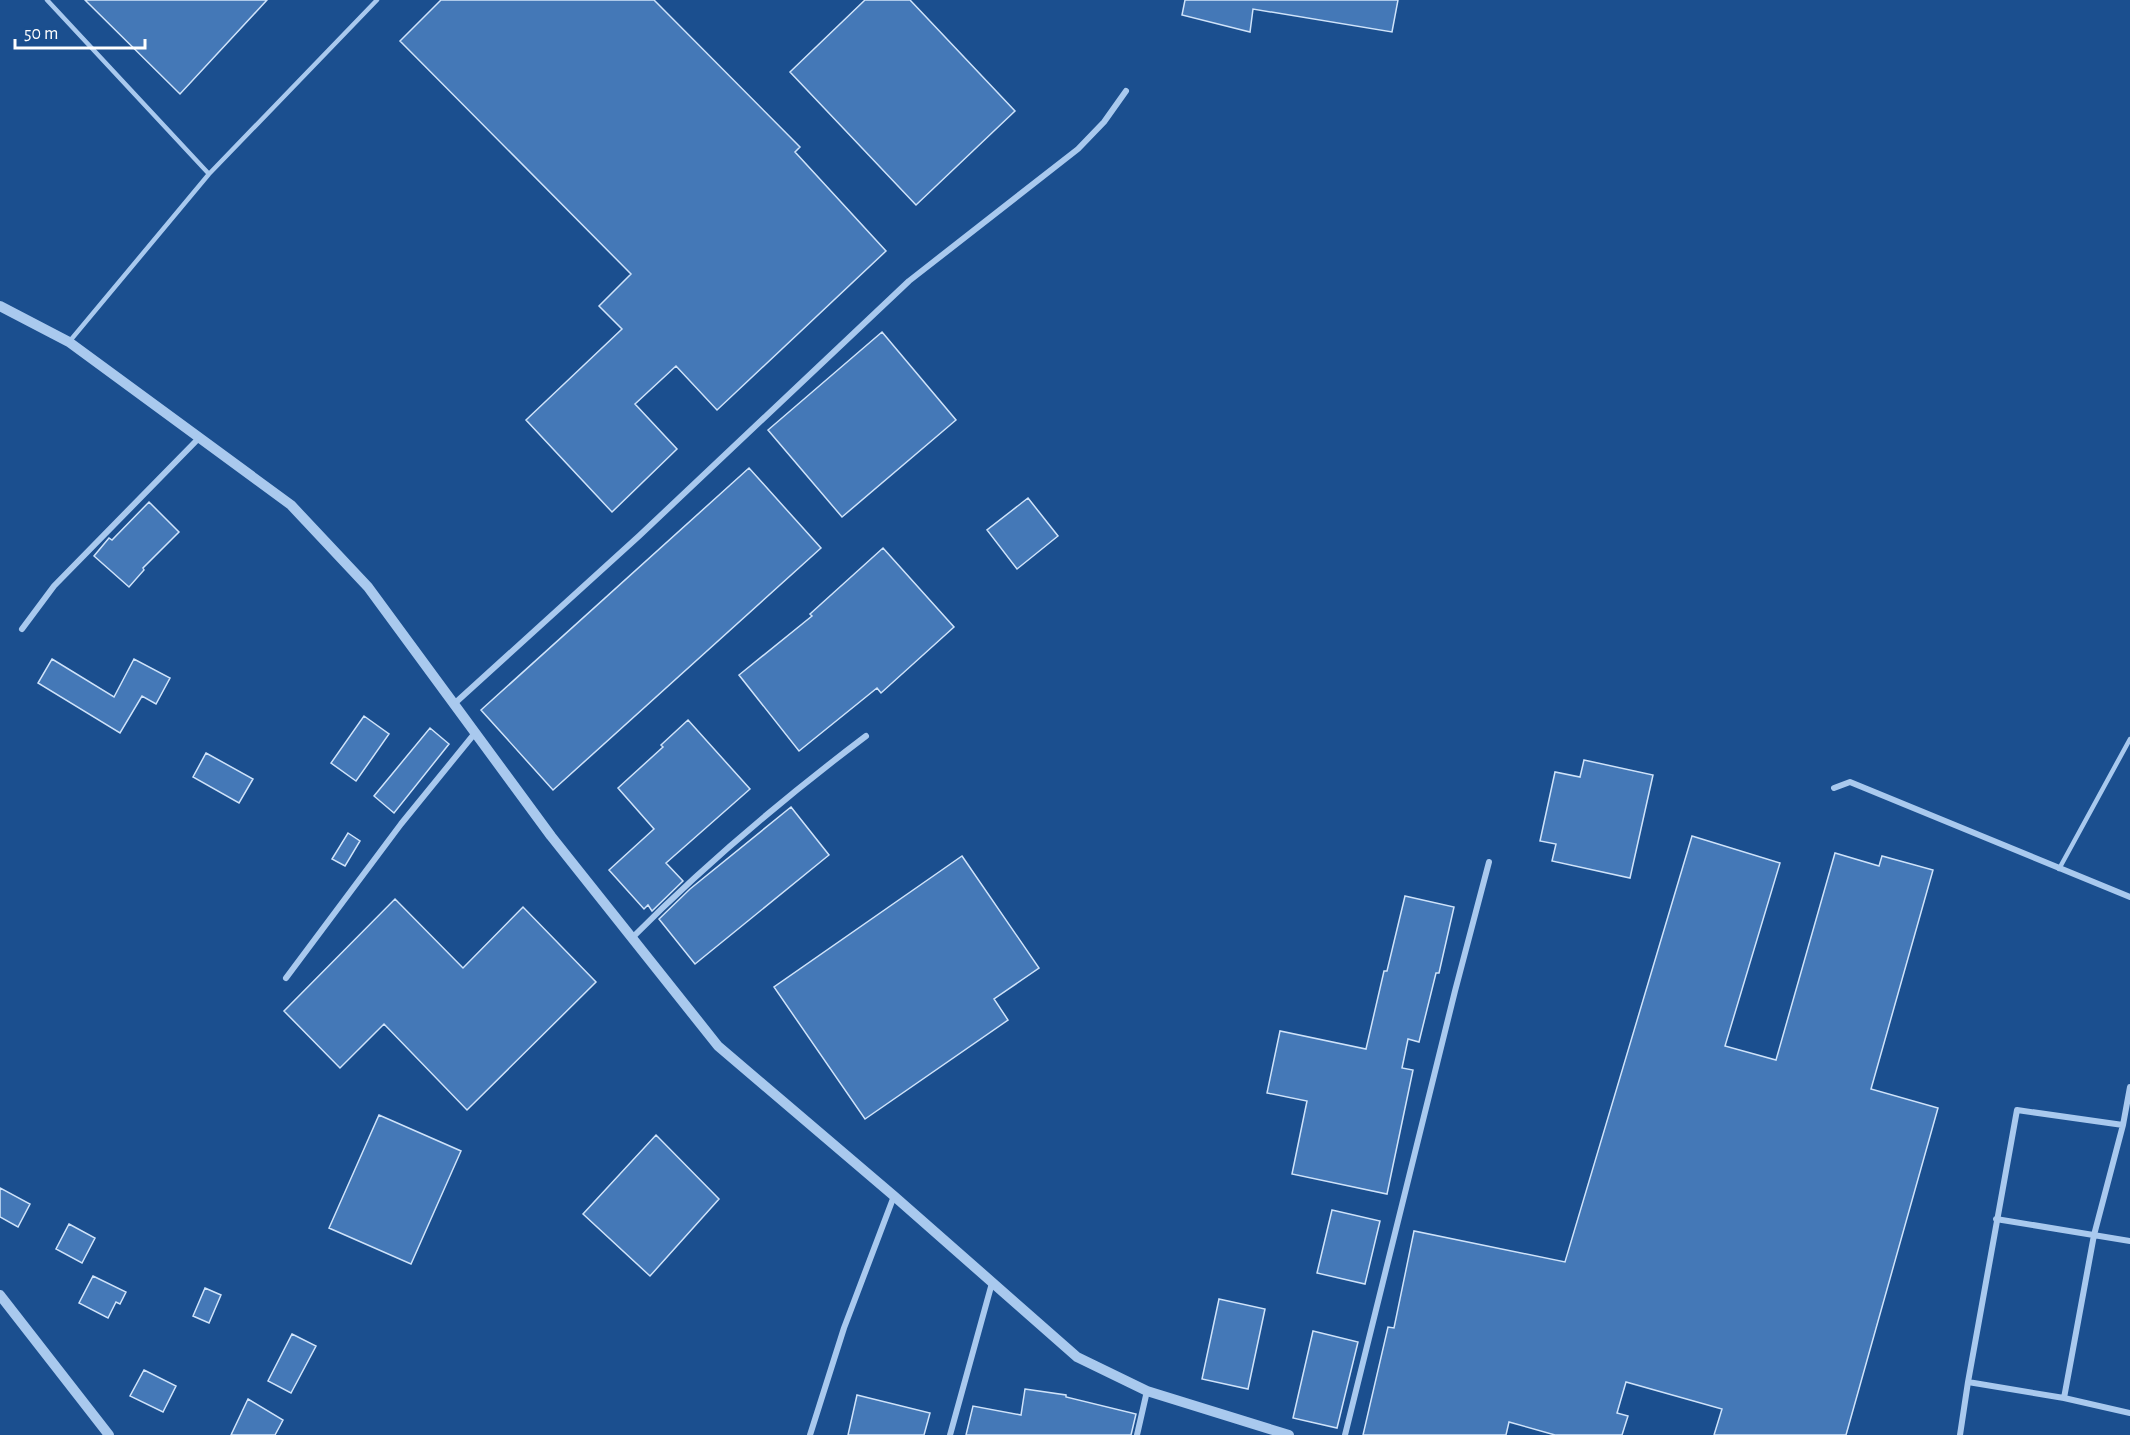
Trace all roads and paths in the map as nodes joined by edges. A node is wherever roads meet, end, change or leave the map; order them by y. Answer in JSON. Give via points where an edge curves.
{"nodes":[{"id":1,"x":47,"y":0,"type":"edge"},
{"id":2,"x":377,"y":0,"type":"edge"},
{"id":3,"x":1126,"y":91,"type":"dead end"},
{"id":4,"x":209,"y":174,"type":"junction"},
{"id":5,"x":0,"y":306,"type":"edge"},
{"id":6,"x":69,"y":342,"type":"junction"},
{"id":7,"x":200,"y":437,"type":"junction"},
{"id":8,"x":22,"y":629,"type":"dead end"},
{"id":9,"x":454,"y":704,"type":"junction"},
{"id":10,"x":475,"y":733,"type":"junction"},
{"id":11,"x":866,"y":736,"type":"dead end"},
{"id":12,"x":2130,"y":739,"type":"edge"},
{"id":13,"x":1834,"y":788,"type":"dead end"},
{"id":14,"x":1489,"y":862,"type":"dead end"},
{"id":15,"x":2059,"y":869,"type":"junction"},
{"id":16,"x":2130,"y":897,"type":"edge"},
{"id":17,"x":632,"y":938,"type":"junction"},
{"id":18,"x":286,"y":978,"type":"dead end"},
{"id":19,"x":2130,"y":1087,"type":"edge"},
{"id":20,"x":2123,"y":1125,"type":"junction"},
{"id":21,"x":894,"y":1196,"type":"junction"},
{"id":22,"x":1996,"y":1219,"type":"junction"},
{"id":23,"x":2094,"y":1235,"type":"junction"},
{"id":24,"x":2130,"y":1241,"type":"edge"},
{"id":25,"x":993,"y":1282,"type":"junction"},
{"id":26,"x":0,"y":1295,"type":"edge"},
{"id":27,"x":1968,"y":1382,"type":"junction"},
{"id":28,"x":1147,"y":1391,"type":"junction"},
{"id":29,"x":2064,"y":1398,"type":"junction"},
{"id":30,"x":2130,"y":1413,"type":"edge"},
{"id":31,"x":109,"y":1435,"type":"edge"},
{"id":32,"x":810,"y":1435,"type":"edge"},
{"id":33,"x":950,"y":1435,"type":"edge"},
{"id":34,"x":1137,"y":1435,"type":"edge"},
{"id":35,"x":1289,"y":1435,"type":"edge"},
{"id":36,"x":1346,"y":1435,"type":"edge"},
{"id":37,"x":1960,"y":1435,"type":"edge"}],
"edges":[{"from":1,"to":4,"type":"lane"},
{"from":2,"to":4,"type":"lane"},
{"from":3,"to":9,"type":"street","via":[[1078,149],[909,280],[639,537]]},
{"from":4,"to":6,"type":"lane"},
{"from":5,"to":6,"type":"street"},
{"from":6,"to":7,"type":"street"},
{"from":7,"to":8,"type":"street","via":[[54,586]]},
{"from":7,"to":9,"type":"street","via":[[291,506],[368,587]]},
{"from":9,"to":10,"type":"street"},
{"from":10,"to":17,"type":"street"},
{"from":10,"to":18,"type":"street","via":[[401,824]]},
{"from":11,"to":17,"type":"street","via":[[682,887]]},
{"from":12,"to":15,"type":"lane"},
{"from":13,"to":15,"type":"street","via":[[1850,782]]},
{"from":14,"to":36,"type":"street"},
{"from":15,"to":16,"type":"street"},
{"from":17,"to":21,"type":"street","via":[[718,1046]]},
{"from":19,"to":20,"type":"street"},
{"from":20,"to":22,"type":"street","via":[[2017,1110]]},
{"from":20,"to":23,"type":"street"},
{"from":21,"to":25,"type":"street"},
{"from":21,"to":32,"type":"street","via":[[843,1328]]},
{"from":22,"to":23,"type":"street"},
{"from":22,"to":27,"type":"street"},
{"from":23,"to":24,"type":"street"},
{"from":23,"to":29,"type":"street"},
{"from":25,"to":28,"type":"street","via":[[1077,1357]]},
{"from":25,"to":33,"type":"street"},
{"from":26,"to":31,"type":"street"},
{"from":27,"to":29,"type":"street"},
{"from":27,"to":37,"type":"street"},
{"from":28,"to":34,"type":"street"},
{"from":28,"to":35,"type":"street"},
{"from":29,"to":30,"type":"street"}]}
